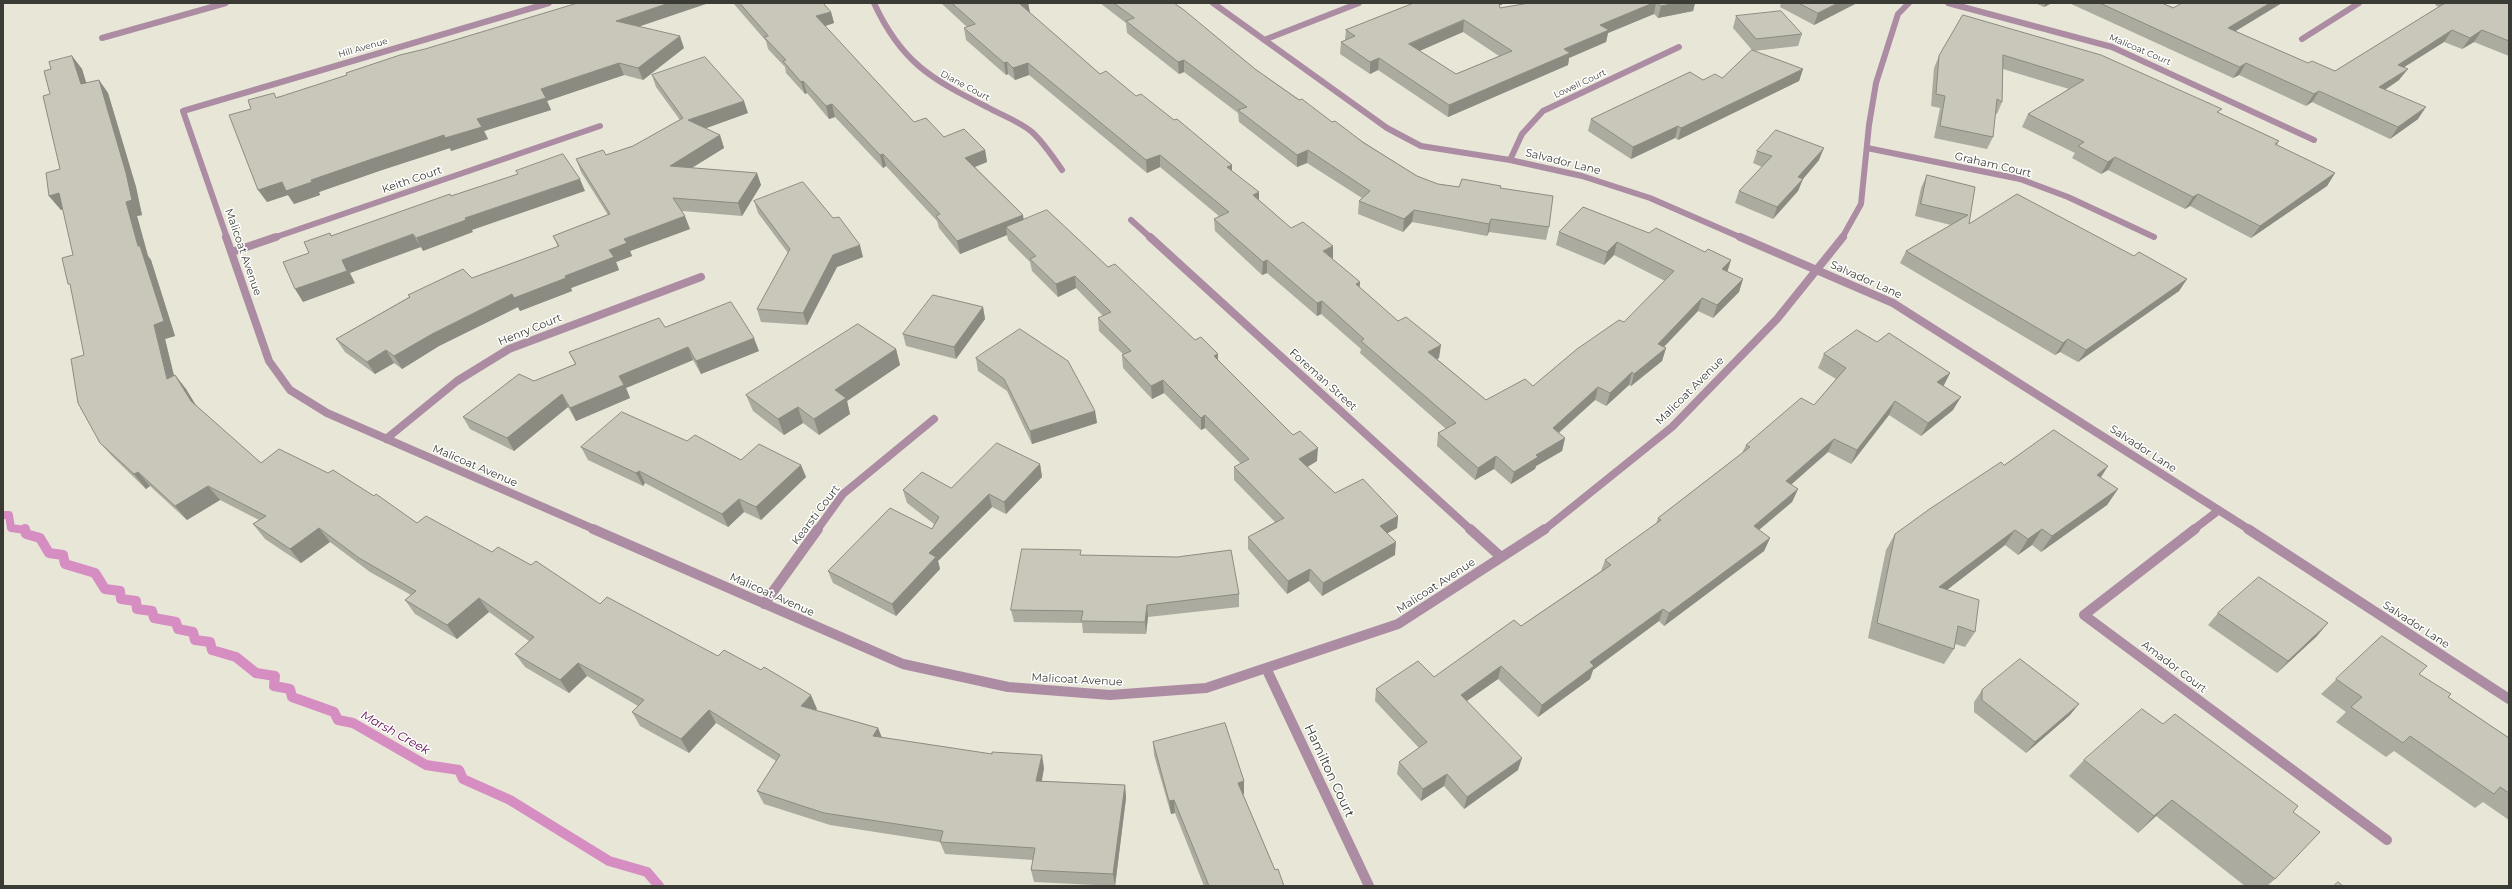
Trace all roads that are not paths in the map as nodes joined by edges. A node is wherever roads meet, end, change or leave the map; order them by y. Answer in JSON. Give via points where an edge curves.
{"nodes":[{"id":1,"x":226,"y":3,"type":"edge"},
{"id":2,"x":549,"y":3,"type":"edge"},
{"id":3,"x":874,"y":3,"type":"edge"},
{"id":4,"x":1213,"y":3,"type":"edge"},
{"id":5,"x":1359,"y":3,"type":"edge"},
{"id":6,"x":1909,"y":3,"type":"edge"},
{"id":7,"x":1948,"y":3,"type":"edge"},
{"id":8,"x":2359,"y":3,"type":"edge"},
{"id":9,"x":102,"y":38,"type":"dead end"},
{"id":10,"x":2302,"y":39,"type":"dead end"},
{"id":11,"x":1264,"y":40,"type":"junction"},
{"id":12,"x":1679,"y":47,"type":"dead end"},
{"id":13,"x":183,"y":111,"type":"joint"},
{"id":14,"x":600,"y":126,"type":"dead end"},
{"id":15,"x":2314,"y":140,"type":"dead end"},
{"id":16,"x":1867,"y":148,"type":"junction"},
{"id":17,"x":1510,"y":160,"type":"junction"},
{"id":18,"x":1062,"y":170,"type":"dead end"},
{"id":19,"x":1130,"y":220,"type":"dead end"},
{"id":20,"x":2154,"y":237,"type":"dead end"},
{"id":21,"x":232,"y":252,"type":"junction"},
{"id":22,"x":1817,"y":270,"type":"junction"},
{"id":23,"x":701,"y":277,"type":"dead end"},
{"id":24,"x":934,"y":419,"type":"dead end"},
{"id":25,"x":386,"y":439,"type":"junction"},
{"id":26,"x":2219,"y":510,"type":"junction"},
{"id":27,"x":1501,"y":557,"type":"junction"},
{"id":28,"x":764,"y":604,"type":"junction"},
{"id":29,"x":1266,"y":668,"type":"junction"},
{"id":30,"x":2509,"y":699,"type":"edge"},
{"id":31,"x":2387,"y":840,"type":"dead end"},
{"id":32,"x":1369,"y":886,"type":"edge"}],
"edges":[{"from":1,"to":9,"type":"street"},
{"from":2,"to":13,"type":"street","name":"Hill Avenue"},
{"from":3,"to":18,"type":"street","name":"Diane Court","via":[[882,23],[900,51],[930,78],[1027,128],[1047,148]]},
{"from":4,"to":11,"type":"street","name":"Salvador Lane"},
{"from":5,"to":11,"type":"street"},
{"from":6,"to":16,"type":"street","name":"Malicoat Avenue","via":[[1898,14],[1876,83]]},
{"from":7,"to":15,"type":"street","name":"Malicoat Court","via":[[2112,46]]},
{"from":8,"to":10,"type":"street"},
{"from":11,"to":17,"type":"street","name":"Salvador Lane","via":[[1387,128],[1421,146]]},
{"from":12,"to":17,"type":"street","name":"Lowell Court","via":[[1543,111],[1522,134]]},
{"from":13,"to":21,"type":"street","name":"Malicoat Avenue"},
{"from":14,"to":21,"type":"street","name":"Keith Court"},
{"from":16,"to":20,"type":"street","name":"Graham Court","via":[[2020,180],[2068,197]]},
{"from":16,"to":22,"type":"street","name":"Malicoat Avenue","via":[[1861,204],[1839,244]]},
{"from":17,"to":22,"type":"street","name":"Salvador Lane","via":[[1582,176],[1650,198]]},
{"from":19,"to":27,"type":"street","name":"Foreman Street"},
{"from":21,"to":25,"type":"street","name":"Malicoat Avenue","via":[[269,361],[290,390],[327,413]]},
{"from":22,"to":26,"type":"street","name":"Salvador Lane","via":[[1893,303]]},
{"from":22,"to":27,"type":"street","name":"Malicoat Avenue","via":[[1776,319],[1672,427],[1553,524]]},
{"from":23,"to":25,"type":"street","name":"Henry Court","via":[[509,349],[457,380]]},
{"from":24,"to":28,"type":"street","name":"Kearsti Court","via":[[843,494]]},
{"from":25,"to":28,"type":"street","name":"Malicoat Avenue"},
{"from":26,"to":30,"type":"street","name":"Salvador Lane"},
{"from":26,"to":31,"type":"street","name":"Amador Court","via":[[2084,615]]},
{"from":27,"to":29,"type":"street","name":"Malicoat Avenue","via":[[1398,624]]},
{"from":28,"to":29,"type":"street","name":"Malicoat Avenue","via":[[902,664],[1008,687],[1110,695],[1206,688]]},
{"from":29,"to":32,"type":"street","name":"Hamilton Court"}]}
